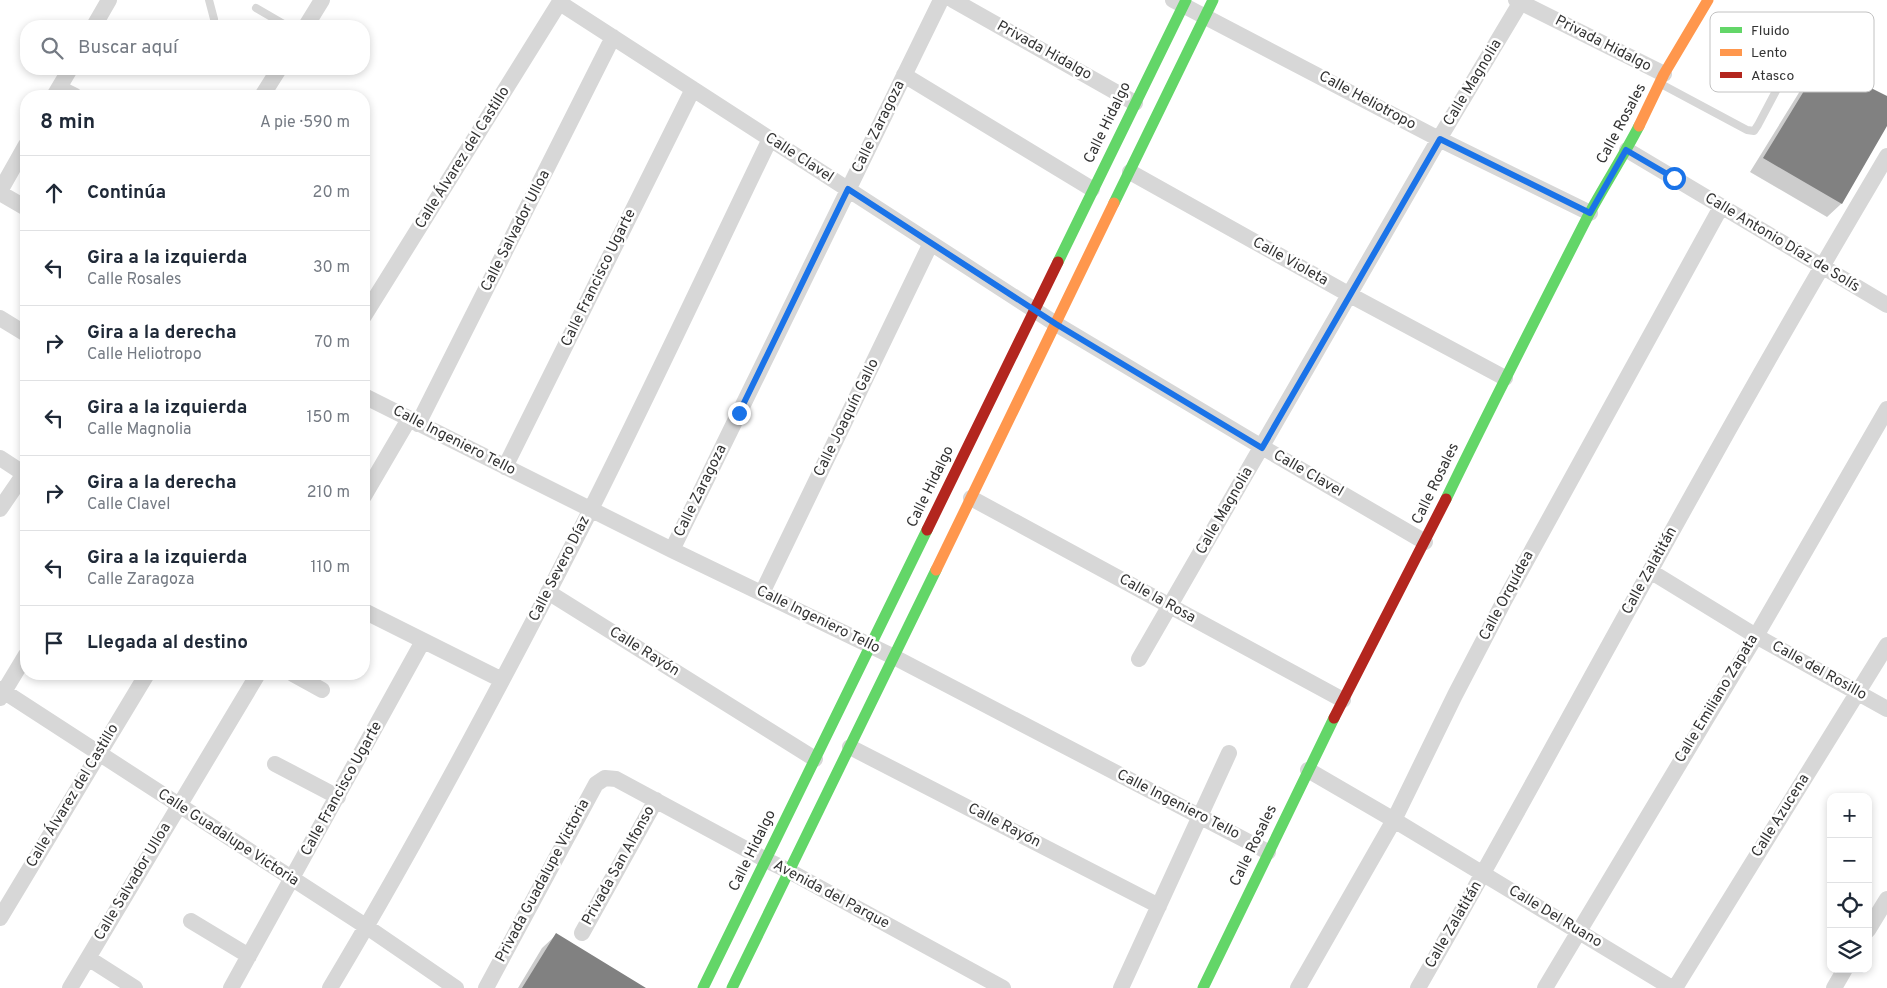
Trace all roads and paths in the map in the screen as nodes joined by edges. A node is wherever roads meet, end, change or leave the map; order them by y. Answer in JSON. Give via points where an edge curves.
{"nodes":[{"id":1,"x":110,"y":0,"type":"edge"},
{"id":2,"x":209,"y":0,"type":"edge"},
{"id":3,"x":322,"y":0,"type":"edge"},
{"id":4,"x":941,"y":0,"type":"edge"},
{"id":5,"x":953,"y":0,"type":"edge"},
{"id":6,"x":1213,"y":0,"type":"edge"},
{"id":7,"x":1708,"y":0,"type":"edge"},
{"id":8,"x":558,"y":1,"type":"edge"},
{"id":9,"x":1520,"y":1,"type":"edge"},
{"id":10,"x":1180,"y":2,"type":"edge"},
{"id":11,"x":256,"y":8,"type":"dead end"},
{"id":12,"x":1205,"y":17,"type":"junction"},
{"id":13,"x":214,"y":19,"type":"dead end"},
{"id":14,"x":98,"y":20,"type":"edge"},
{"id":15,"x":277,"y":20,"type":"edge"},
{"id":16,"x":310,"y":20,"type":"edge"},
{"id":17,"x":613,"y":37,"type":"junction"},
{"id":18,"x":904,"y":74,"type":"junction"},
{"id":19,"x":66,"y":75,"type":"edge"},
{"id":20,"x":275,"y":75,"type":"edge"},
{"id":21,"x":1662,"y":79,"type":"junction"},
{"id":22,"x":693,"y":89,"type":"junction"},
{"id":23,"x":57,"y":90,"type":"edge"},
{"id":24,"x":266,"y":90,"type":"edge"},
{"id":25,"x":1776,"y":92,"type":"edge"},
{"id":26,"x":1135,"y":102,"type":"junction"},
{"id":27,"x":770,"y":139,"type":"junction"},
{"id":28,"x":1440,"y":139,"type":"junction"},
{"id":29,"x":1626,"y":150,"type":"junction"},
{"id":30,"x":20,"y":156,"type":"edge"},
{"id":31,"x":1887,"y":156,"type":"edge"},
{"id":32,"x":1130,"y":172,"type":"junction"},
{"id":33,"x":848,"y":189,"type":"junction"},
{"id":34,"x":1092,"y":189,"type":"junction"},
{"id":35,"x":0,"y":192,"type":"edge"},
{"id":36,"x":20,"y":204,"type":"edge"},
{"id":37,"x":1721,"y":207,"type":"junction"},
{"id":38,"x":1590,"y":213,"type":"junction"},
{"id":39,"x":931,"y":243,"type":"junction"},
{"id":40,"x":1821,"y":267,"type":"junction"},
{"id":41,"x":1350,"y":295,"type":"junction"},
{"id":42,"x":1887,"y":305,"type":"edge"},
{"id":43,"x":370,"y":306,"type":"edge"},
{"id":44,"x":1034,"y":309,"type":"junction"},
{"id":45,"x":0,"y":318,"type":"edge"},
{"id":46,"x":1056,"y":324,"type":"junction"},
{"id":47,"x":20,"y":330,"type":"edge"},
{"id":48,"x":1505,"y":378,"type":"junction"},
{"id":49,"x":370,"y":399,"type":"edge"},
{"id":50,"x":1887,"y":409,"type":"edge"},
{"id":51,"x":414,"y":422,"type":"junction"},
{"id":52,"x":1262,"y":448,"type":"junction"},
{"id":53,"x":0,"y":458,"type":"edge"},
{"id":54,"x":505,"y":467,"type":"junction"},
{"id":55,"x":20,"y":470,"type":"edge"},
{"id":56,"x":20,"y":481,"type":"edge"},
{"id":57,"x":370,"y":487,"type":"edge"},
{"id":58,"x":971,"y":498,"type":"junction"},
{"id":59,"x":0,"y":509,"type":"edge"},
{"id":60,"x":591,"y":510,"type":"junction"},
{"id":61,"x":1425,"y":542,"type":"junction"},
{"id":62,"x":672,"y":550,"type":"junction"},
{"id":63,"x":1650,"y":571,"type":"junction"},
{"id":64,"x":548,"y":592,"type":"junction"},
{"id":65,"x":762,"y":593,"type":"junction"},
{"id":66,"x":1170,"y":606,"type":"junction"},
{"id":67,"x":370,"y":615,"type":"edge"},
{"id":68,"x":1756,"y":636,"type":"junction"},
{"id":69,"x":423,"y":641,"type":"junction"},
{"id":70,"x":1887,"y":644,"type":"edge"},
{"id":71,"x":870,"y":646,"type":"junction"},
{"id":72,"x":894,"y":657,"type":"junction"},
{"id":73,"x":1139,"y":660,"type":"dead end"},
{"id":74,"x":20,"y":664,"type":"edge"},
{"id":75,"x":143,"y":680,"type":"edge"},
{"id":76,"x":254,"y":680,"type":"edge"},
{"id":77,"x":304,"y":680,"type":"edge"},
{"id":78,"x":502,"y":680,"type":"junction"},
{"id":79,"x":322,"y":690,"type":"dead end"},
{"id":80,"x":1858,"y":692,"type":"junction"},
{"id":81,"x":1,"y":693,"type":"edge"},
{"id":82,"x":1343,"y":700,"type":"junction"},
{"id":83,"x":1887,"y":709,"type":"edge"},
{"id":84,"x":850,"y":747,"type":"junction"},
{"id":85,"x":1229,"y":753,"type":"dead end"},
{"id":86,"x":98,"y":754,"type":"junction"},
{"id":87,"x":815,"y":759,"type":"junction"},
{"id":88,"x":275,"y":764,"type":"dead end"},
{"id":89,"x":1308,"y":770,"type":"junction"},
{"id":90,"x":605,"y":778,"type":"joint"},
{"id":91,"x":338,"y":797,"type":"junction"},
{"id":92,"x":656,"y":800,"type":"junction"},
{"id":93,"x":179,"y":806,"type":"junction"},
{"id":94,"x":1200,"y":817,"type":"junction"},
{"id":95,"x":1394,"y":820,"type":"junction"},
{"id":96,"x":1268,"y":852,"type":"junction"},
{"id":97,"x":766,"y":860,"type":"junction"},
{"id":98,"x":789,"y":871,"type":"junction"},
{"id":99,"x":1484,"y":874,"type":"junction"},
{"id":100,"x":292,"y":880,"type":"junction"},
{"id":101,"x":1887,"y":899,"type":"edge"},
{"id":102,"x":1159,"y":906,"type":"junction"},
{"id":103,"x":0,"y":918,"type":"edge"},
{"id":104,"x":190,"y":921,"type":"dead end"},
{"id":105,"x":366,"y":927,"type":"junction"},
{"id":106,"x":1869,"y":928,"type":"edge"},
{"id":107,"x":1578,"y":931,"type":"junction"},
{"id":108,"x":582,"y":933,"type":"dead end"},
{"id":109,"x":249,"y":956,"type":"junction"},
{"id":110,"x":88,"y":958,"type":"junction"},
{"id":111,"x":1843,"y":973,"type":"edge"},
{"id":112,"x":976,"y":982,"type":"edge"},
{"id":113,"x":70,"y":988,"type":"edge"},
{"id":114,"x":135,"y":988,"type":"edge"},
{"id":115,"x":231,"y":988,"type":"edge"},
{"id":116,"x":330,"y":988,"type":"edge"},
{"id":117,"x":456,"y":988,"type":"edge"},
{"id":118,"x":486,"y":988,"type":"edge"},
{"id":119,"x":703,"y":988,"type":"edge"},
{"id":120,"x":732,"y":988,"type":"edge"},
{"id":121,"x":1003,"y":988,"type":"edge"},
{"id":122,"x":1121,"y":988,"type":"edge"},
{"id":123,"x":1203,"y":988,"type":"edge"},
{"id":124,"x":1298,"y":988,"type":"edge"},
{"id":125,"x":1418,"y":988,"type":"edge"},
{"id":126,"x":1545,"y":988,"type":"edge"},
{"id":127,"x":1674,"y":988,"type":"edge"},
{"id":128,"x":1834,"y":988,"type":"edge"}],
"edges":[{"from":1,"to":14,"type":"street"},
{"from":2,"to":13,"type":"lane"},
{"from":3,"to":16,"type":"street"},
{"from":4,"to":18,"type":"street","name":"Calle Zaragoza"},
{"from":5,"to":26,"type":"street","name":"Privada Hidalgo"},
{"from":6,"to":12,"type":"street"},
{"from":7,"to":21,"type":"street","name":"Calle Rosales"},
{"from":8,"to":17,"type":"street","name":"Calle Clavel"},
{"from":8,"to":43,"type":"street","name":"Calle Álvarez del Castillo"},
{"from":9,"to":21,"type":"street","name":"Privada Hidalgo"},
{"from":9,"to":28,"type":"street","name":"Calle Magnolia"},
{"from":10,"to":12,"type":"street","name":"Calle Heliotropo"},
{"from":10,"to":26,"type":"street","name":"Calle Hidalgo"},
{"from":11,"to":15,"type":"lane"},
{"from":12,"to":28,"type":"street","name":"Calle Heliotropo"},
{"from":12,"to":32,"type":"street"},
{"from":17,"to":22,"type":"street","name":"Calle Clavel"},
{"from":17,"to":51,"type":"street","name":"Calle Salvador Ulloa"},
{"from":18,"to":33,"type":"street","name":"Calle Zaragoza"},
{"from":18,"to":34,"type":"street"},
{"from":19,"to":23,"type":"street"},
{"from":20,"to":24,"type":"street"},
{"from":21,"to":25,"type":"lane","via":[[1747,130],[1754,131]]},
{"from":21,"to":29,"type":"street","name":"Calle Rosales"},
{"from":22,"to":27,"type":"street","name":"Calle Clavel"},
{"from":22,"to":54,"type":"street","name":"Calle Francisco Ugarte"},
{"from":26,"to":34,"type":"street","name":"Calle Hidalgo"},
{"from":27,"to":33,"type":"street","name":"Calle Clavel"},
{"from":27,"to":60,"type":"street","name":"Calle Severo Díaz"},
{"from":28,"to":38,"type":"street","name":"Calle Heliotropo"},
{"from":28,"to":41,"type":"street","name":"Calle Magnolia"},
{"from":29,"to":37,"type":"street","name":"Calle Antonio Díaz de Solís"},
{"from":29,"to":38,"type":"street","name":"Calle Rosales"},
{"from":30,"to":35,"type":"street"},
{"from":31,"to":40,"type":"street","name":"Calle Zalatitán"},
{"from":32,"to":41,"type":"street","name":"Calle Violeta"},
{"from":32,"to":46,"type":"street"},
{"from":33,"to":39,"type":"street","name":"Calle Clavel"},
{"from":33,"to":62,"type":"street","name":"Calle Zaragoza"},
{"from":34,"to":44,"type":"street","name":"Calle Hidalgo"},
{"from":35,"to":36,"type":"street"},
{"from":37,"to":40,"type":"street","name":"Calle Antonio Díaz de Solís"},
{"from":37,"to":95,"type":"street","name":"Calle Orquídea","via":[[1503,603]]},
{"from":38,"to":48,"type":"street","name":"Calle Rosales"},
{"from":39,"to":44,"type":"street","name":"Calle Clavel"},
{"from":39,"to":65,"type":"street","name":"Calle Joaquín Gallo"},
{"from":40,"to":42,"type":"street","name":"Calle Antonio Díaz de Solís"},
{"from":40,"to":63,"type":"street","name":"Calle Zalatitán"},
{"from":41,"to":48,"type":"street","name":"Calle Violeta"},
{"from":41,"to":52,"type":"street","name":"Calle Magnolia"},
{"from":44,"to":46,"type":"street","name":"Calle Clavel"},
{"from":44,"to":71,"type":"street","name":"Calle Hidalgo"},
{"from":45,"to":47,"type":"street"},
{"from":46,"to":52,"type":"street","name":"Calle Clavel"},
{"from":46,"to":58,"type":"street"},
{"from":48,"to":61,"type":"street","name":"Calle Rosales"},
{"from":49,"to":51,"type":"street","name":"Calle Ingeniero Tello"},
{"from":50,"to":68,"type":"street","name":"Calle Emiliano Zapata"},
{"from":51,"to":54,"type":"street","name":"Calle Ingeniero Tello"},
{"from":51,"to":57,"type":"street","name":"Calle Salvador Ulloa"},
{"from":52,"to":61,"type":"street","name":"Calle Clavel"},
{"from":52,"to":66,"type":"street","name":"Calle Magnolia"},
{"from":53,"to":55,"type":"street"},
{"from":54,"to":60,"type":"street","name":"Calle Ingeniero Tello"},
{"from":56,"to":59,"type":"street"},
{"from":58,"to":66,"type":"street","name":"Calle la Rosa"},
{"from":58,"to":72,"type":"street"},
{"from":60,"to":62,"type":"street","name":"Calle Ingeniero Tello"},
{"from":60,"to":64,"type":"street","name":"Calle Severo Díaz"},
{"from":61,"to":82,"type":"street","name":"Calle Rosales"},
{"from":62,"to":65,"type":"street","name":"Calle Ingeniero Tello"},
{"from":63,"to":68,"type":"street","name":"Calle del Rosillo"},
{"from":63,"to":99,"type":"street","name":"Calle Zalatitán"},
{"from":64,"to":78,"type":"street","name":"Calle Severo Díaz"},
{"from":64,"to":87,"type":"street","name":"Calle Rayón"},
{"from":65,"to":71,"type":"street","name":"Calle Ingeniero Tello"},
{"from":66,"to":73,"type":"street","name":"Calle Magnolia"},
{"from":66,"to":82,"type":"street","name":"Calle la Rosa"},
{"from":67,"to":69,"type":"street"},
{"from":68,"to":80,"type":"street","name":"Calle del Rosillo"},
{"from":68,"to":107,"type":"street","name":"Calle Emiliano Zapata"},
{"from":69,"to":78,"type":"street"},
{"from":69,"to":91,"type":"street","name":"Calle Francisco Ugarte"},
{"from":70,"to":80,"type":"street","name":"Calle Azucena"},
{"from":71,"to":72,"type":"street","name":"Calle Ingeniero Tello"},
{"from":71,"to":87,"type":"street","name":"Calle Hidalgo"},
{"from":72,"to":84,"type":"street"},
{"from":72,"to":94,"type":"street","name":"Calle Ingeniero Tello"},
{"from":74,"to":81,"type":"street"},
{"from":75,"to":86,"type":"street","name":"Calle Álvarez del Castillo"},
{"from":76,"to":93,"type":"street","name":"Calle Salvador Ulloa"},
{"from":77,"to":79,"type":"street"},
{"from":78,"to":105,"type":"street","name":"Calle Severo Díaz"},
{"from":80,"to":83,"type":"street","name":"Calle del Rosillo"},
{"from":80,"to":127,"type":"street","name":"Calle Azucena"},
{"from":81,"to":86,"type":"street","name":"Calle Guadalupe Victoria"},
{"from":82,"to":89,"type":"street","name":"Calle Rosales"},
{"from":84,"to":98,"type":"street"},
{"from":84,"to":102,"type":"street","name":"Calle Rayón"},
{"from":85,"to":94,"type":"street"},
{"from":86,"to":93,"type":"street","name":"Calle Guadalupe Victoria"},
{"from":86,"to":103,"type":"street","name":"Calle Álvarez del Castillo"},
{"from":87,"to":97,"type":"street","name":"Calle Hidalgo"},
{"from":88,"to":91,"type":"street"},
{"from":89,"to":95,"type":"street","name":"Calle Del Ruano"},
{"from":89,"to":96,"type":"street","name":"Calle Rosales"},
{"from":90,"to":92,"type":"street","name":"Avenida del Parque","via":[[616,779]]},
{"from":90,"to":118,"type":"street","name":"Privada Guadalupe Victoria","via":[[596,784]]},
{"from":91,"to":100,"type":"street","name":"Calle Francisco Ugarte"},
{"from":92,"to":97,"type":"street","name":"Avenida del Parque"},
{"from":92,"to":108,"type":"street","name":"Privada San Alfonso"},
{"from":93,"to":100,"type":"street","name":"Calle Guadalupe Victoria"},
{"from":93,"to":110,"type":"street","name":"Calle Salvador Ulloa"},
{"from":94,"to":96,"type":"street","name":"Calle Ingeniero Tello"},
{"from":94,"to":102,"type":"street"},
{"from":95,"to":99,"type":"street","name":"Calle Del Ruano"},
{"from":95,"to":124,"type":"street","name":"Calle Orquídea"},
{"from":96,"to":123,"type":"street","name":"Calle Rosales"},
{"from":97,"to":98,"type":"street","name":"Avenida del Parque"},
{"from":97,"to":119,"type":"street","name":"Calle Hidalgo"},
{"from":98,"to":112,"type":"street","name":"Avenida del Parque"},
{"from":98,"to":120,"type":"street"},
{"from":99,"to":107,"type":"street","name":"Calle Del Ruano"},
{"from":99,"to":125,"type":"street","name":"Calle Zalatitán"},
{"from":100,"to":105,"type":"street","name":"Calle Guadalupe Victoria"},
{"from":100,"to":109,"type":"street","name":"Calle Francisco Ugarte"},
{"from":101,"to":106,"type":"street"},
{"from":102,"to":122,"type":"street"},
{"from":104,"to":109,"type":"street"},
{"from":105,"to":116,"type":"street","name":"Calle Severo Díaz"},
{"from":105,"to":117,"type":"street","name":"Calle Guadalupe Victoria"},
{"from":107,"to":126,"type":"street","name":"Calle Emiliano Zapata"},
{"from":107,"to":127,"type":"street","name":"Calle Del Ruano"},
{"from":109,"to":115,"type":"street","name":"Calle Francisco Ugarte"},
{"from":110,"to":113,"type":"street","name":"Calle Salvador Ulloa"},
{"from":110,"to":114,"type":"street"},
{"from":111,"to":128,"type":"street"},
{"from":112,"to":121,"type":"street","name":"Avenida del Parque"}]}
